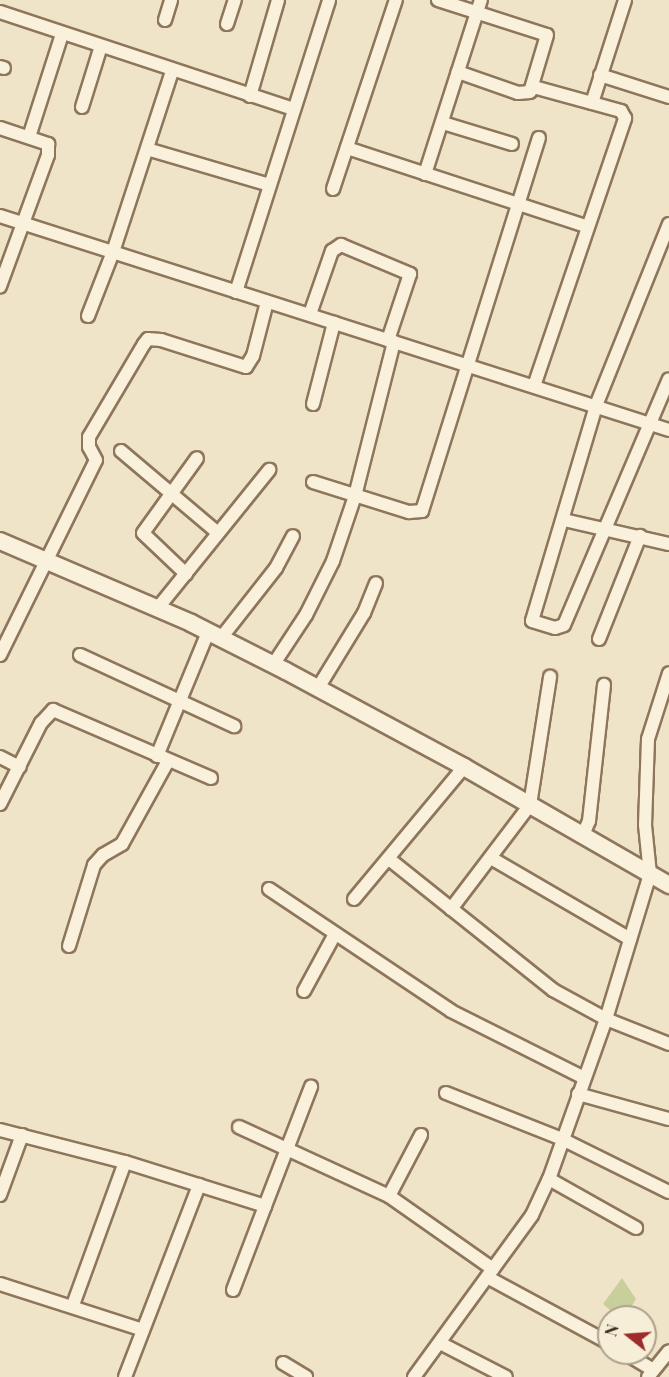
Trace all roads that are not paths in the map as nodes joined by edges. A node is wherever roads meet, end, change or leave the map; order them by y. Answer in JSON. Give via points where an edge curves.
{"nodes":[{"id":1,"x":171,"y":0,"type":"edge"},
{"id":2,"x":235,"y":0,"type":"edge"},
{"id":3,"x":278,"y":0,"type":"edge"},
{"id":4,"x":328,"y":0,"type":"edge"},
{"id":5,"x":396,"y":0,"type":"edge"},
{"id":6,"x":438,"y":0,"type":"edge"},
{"id":7,"x":625,"y":0,"type":"edge"},
{"id":8,"x":479,"y":6,"type":"edge"},
{"id":9,"x":0,"y":12,"type":"edge"},
{"id":10,"x":165,"y":20,"type":"dead end"},
{"id":11,"x":227,"y":24,"type":"dead end"},
{"id":12,"x":62,"y":34,"type":"junction"},
{"id":13,"x":101,"y":46,"type":"junction"},
{"id":14,"x":172,"y":71,"type":"junction"},
{"id":15,"x":458,"y":72,"type":"junction"},
{"id":16,"x":600,"y":75,"type":"junction"},
{"id":17,"x":534,"y":87,"type":"junction"},
{"id":18,"x":250,"y":96,"type":"junction"},
{"id":19,"x":669,"y":96,"type":"edge"},
{"id":20,"x":592,"y":103,"type":"junction"},
{"id":21,"x":82,"y":107,"type":"dead end"},
{"id":22,"x":293,"y":109,"type":"junction"},
{"id":23,"x":443,"y":123,"type":"junction"},
{"id":24,"x":0,"y":128,"type":"edge"},
{"id":25,"x":29,"y":137,"type":"junction"},
{"id":26,"x":539,"y":138,"type":"dead end"},
{"id":27,"x":512,"y":144,"type":"dead end"},
{"id":28,"x":347,"y":148,"type":"junction"},
{"id":29,"x":147,"y":149,"type":"junction"},
{"id":30,"x":425,"y":174,"type":"junction"},
{"id":31,"x":269,"y":185,"type":"junction"},
{"id":32,"x":333,"y":189,"type":"dead end"},
{"id":33,"x":518,"y":205,"type":"junction"},
{"id":34,"x":0,"y":216,"type":"edge"},
{"id":35,"x":22,"y":223,"type":"junction"},
{"id":36,"x":669,"y":224,"type":"edge"},
{"id":37,"x":586,"y":226,"type":"junction"},
{"id":38,"x":114,"y":252,"type":"junction"},
{"id":39,"x":0,"y":286,"type":"edge"},
{"id":40,"x":236,"y":292,"type":"junction"},
{"id":41,"x":267,"y":302,"type":"junction"},
{"id":42,"x":310,"y":314,"type":"junction"},
{"id":43,"x":87,"y":316,"type":"dead end"},
{"id":44,"x":334,"y":323,"type":"junction"},
{"id":45,"x":391,"y":341,"type":"junction"},
{"id":46,"x":468,"y":365,"type":"junction"},
{"id":47,"x":669,"y":379,"type":"edge"},
{"id":48,"x":534,"y":386,"type":"junction"},
{"id":49,"x":313,"y":405,"type":"dead end"},
{"id":50,"x":596,"y":406,"type":"junction"},
{"id":51,"x":650,"y":424,"type":"junction"},
{"id":52,"x":669,"y":430,"type":"edge"},
{"id":53,"x":121,"y":451,"type":"dead end"},
{"id":54,"x":197,"y":458,"type":"dead end"},
{"id":55,"x":269,"y":470,"type":"dead end"},
{"id":56,"x":313,"y":482,"type":"dead end"},
{"id":57,"x":171,"y":491,"type":"junction"},
{"id":58,"x":355,"y":496,"type":"junction"},
{"id":59,"x":564,"y":520,"type":"junction"},
{"id":60,"x":606,"y":528,"type":"junction"},
{"id":61,"x":218,"y":533,"type":"junction"},
{"id":62,"x":293,"y":536,"type":"dead end"},
{"id":63,"x":640,"y":537,"type":"junction"},
{"id":64,"x":0,"y":541,"type":"edge"},
{"id":65,"x":669,"y":544,"type":"edge"},
{"id":66,"x":48,"y":562,"type":"junction"},
{"id":67,"x":186,"y":574,"type":"junction"},
{"id":68,"x":376,"y":583,"type":"dead end"},
{"id":69,"x":158,"y":609,"type":"junction"},
{"id":70,"x":214,"y":635,"type":"junction"},
{"id":71,"x":599,"y":639,"type":"dead end"},
{"id":72,"x":0,"y":655,"type":"edge"},
{"id":73,"x":80,"y":655,"type":"dead end"},
{"id":74,"x":273,"y":664,"type":"junction"},
{"id":75,"x":550,"y":677,"type":"dead end"},
{"id":76,"x":668,"y":680,"type":"edge"},
{"id":77,"x":604,"y":685,"type":"dead end"},
{"id":78,"x":318,"y":688,"type":"junction"},
{"id":79,"x":181,"y":699,"type":"junction"},
{"id":80,"x":234,"y":726,"type":"dead end"},
{"id":81,"x":0,"y":757,"type":"edge"},
{"id":82,"x":162,"y":758,"type":"junction"},
{"id":83,"x":20,"y":767,"type":"junction"},
{"id":84,"x":464,"y":767,"type":"junction"},
{"id":85,"x":211,"y":778,"type":"dead end"},
{"id":86,"x":0,"y":804,"type":"edge"},
{"id":87,"x":530,"y":805,"type":"junction"},
{"id":88,"x":583,"y":835,"type":"junction"},
{"id":89,"x":491,"y":858,"type":"junction"},
{"id":90,"x":389,"y":859,"type":"junction"},
{"id":91,"x":650,"y":874,"type":"junction"},
{"id":92,"x":669,"y":885,"type":"edge"},
{"id":93,"x":269,"y":889,"type":"dead end"},
{"id":94,"x":354,"y":899,"type":"dead end"},
{"id":95,"x":451,"y":909,"type":"junction"},
{"id":96,"x":335,"y":933,"type":"junction"},
{"id":97,"x":630,"y":939,"type":"junction"},
{"id":98,"x":69,"y":946,"type":"dead end"},
{"id":99,"x":304,"y":991,"type":"dead end"},
{"id":100,"x":606,"y":1019,"type":"junction"},
{"id":101,"x":669,"y":1044,"type":"edge"},
{"id":102,"x":584,"y":1078,"type":"junction"},
{"id":103,"x":310,"y":1088,"type":"dead end"},
{"id":104,"x":446,"y":1093,"type":"dead end"},
{"id":105,"x":578,"y":1094,"type":"junction"},
{"id":106,"x":669,"y":1119,"type":"edge"},
{"id":107,"x":239,"y":1127,"type":"dead end"},
{"id":108,"x":0,"y":1130,"type":"edge"},
{"id":109,"x":22,"y":1135,"type":"junction"},
{"id":110,"x":421,"y":1135,"type":"dead end"},
{"id":111,"x":562,"y":1139,"type":"junction"},
{"id":112,"x":288,"y":1146,"type":"junction"},
{"id":113,"x":125,"y":1162,"type":"junction"},
{"id":114,"x":549,"y":1179,"type":"junction"},
{"id":115,"x":199,"y":1185,"type":"junction"},
{"id":116,"x":669,"y":1192,"type":"edge"},
{"id":117,"x":0,"y":1195,"type":"edge"},
{"id":118,"x":389,"y":1196,"type":"junction"},
{"id":119,"x":265,"y":1206,"type":"junction"},
{"id":120,"x":636,"y":1228,"type":"dead end"},
{"id":121,"x":490,"y":1273,"type":"junction"},
{"id":122,"x":0,"y":1284,"type":"edge"},
{"id":123,"x":233,"y":1290,"type":"dead end"},
{"id":124,"x":73,"y":1305,"type":"junction"},
{"id":125,"x":143,"y":1330,"type":"junction"},
{"id":126,"x":597,"y":1336,"type":"edge"},
{"id":127,"x":440,"y":1342,"type":"junction"},
{"id":128,"x":669,"y":1351,"type":"edge"},
{"id":129,"x":283,"y":1363,"type":"dead end"},
{"id":130,"x":651,"y":1374,"type":"edge"},
{"id":131,"x":125,"y":1377,"type":"edge"},
{"id":132,"x":306,"y":1377,"type":"edge"},
{"id":133,"x":414,"y":1377,"type":"edge"},
{"id":134,"x":506,"y":1377,"type":"edge"}],
"edges":[{"from":1,"to":10,"type":"street"},
{"from":2,"to":11,"type":"street"},
{"from":3,"to":18,"type":"street"},
{"from":4,"to":22,"type":"street"},
{"from":5,"to":28,"type":"street"},
{"from":6,"to":8,"type":"street"},
{"from":7,"to":16,"type":"street"},
{"from":8,"to":15,"type":"street"},
{"from":8,"to":17,"type":"street","via":[[547,35]]},
{"from":9,"to":12,"type":"street"},
{"from":12,"to":13,"type":"street"},
{"from":12,"to":25,"type":"street"},
{"from":13,"to":14,"type":"street"},
{"from":13,"to":21,"type":"street"},
{"from":14,"to":18,"type":"street"},
{"from":14,"to":29,"type":"street"},
{"from":15,"to":17,"type":"street","via":[[518,93]]},
{"from":15,"to":23,"type":"street"},
{"from":16,"to":19,"type":"street"},
{"from":16,"to":20,"type":"street"},
{"from":17,"to":20,"type":"street"},
{"from":18,"to":22,"type":"street"},
{"from":20,"to":37,"type":"street","via":[[621,111],[625,118]]},
{"from":22,"to":31,"type":"street"},
{"from":23,"to":27,"type":"street"},
{"from":23,"to":30,"type":"street"},
{"from":24,"to":25,"type":"street"},
{"from":25,"to":35,"type":"street","via":[[48,144],[48,155]]},
{"from":26,"to":33,"type":"street"},
{"from":28,"to":30,"type":"street"},
{"from":28,"to":32,"type":"street"},
{"from":29,"to":31,"type":"street"},
{"from":29,"to":38,"type":"street"},
{"from":30,"to":33,"type":"street"},
{"from":31,"to":40,"type":"street"},
{"from":33,"to":37,"type":"street"},
{"from":33,"to":46,"type":"street"},
{"from":34,"to":35,"type":"street"},
{"from":35,"to":38,"type":"street"},
{"from":35,"to":39,"type":"street"},
{"from":36,"to":50,"type":"street"},
{"from":37,"to":48,"type":"street"},
{"from":38,"to":40,"type":"street"},
{"from":38,"to":43,"type":"street"},
{"from":40,"to":41,"type":"street"},
{"from":41,"to":42,"type":"street"},
{"from":41,"to":66,"type":"street","via":[[246,367],[148,339],[89,437],[96,460]]},
{"from":42,"to":44,"type":"street"},
{"from":42,"to":45,"type":"street","via":[[332,251],[341,245],[409,272]]},
{"from":44,"to":45,"type":"street"},
{"from":44,"to":49,"type":"street"},
{"from":45,"to":46,"type":"street"},
{"from":45,"to":58,"type":"street"},
{"from":46,"to":48,"type":"street"},
{"from":46,"to":58,"type":"street","via":[[422,510],[409,512]]},
{"from":47,"to":51,"type":"street"},
{"from":48,"to":50,"type":"street"},
{"from":50,"to":51,"type":"street"},
{"from":50,"to":59,"type":"street"},
{"from":51,"to":52,"type":"street"},
{"from":51,"to":60,"type":"street"},
{"from":53,"to":57,"type":"street"},
{"from":54,"to":57,"type":"street"},
{"from":55,"to":61,"type":"street"},
{"from":56,"to":58,"type":"street"},
{"from":57,"to":61,"type":"street"},
{"from":57,"to":67,"type":"street","via":[[143,533]]},
{"from":58,"to":74,"type":"street","via":[[333,561],[306,615]]},
{"from":59,"to":60,"type":"street"},
{"from":59,"to":60,"type":"street","via":[[531,618],[555,627],[564,625]]},
{"from":60,"to":63,"type":"street"},
{"from":61,"to":67,"type":"street"},
{"from":62,"to":70,"type":"street","via":[[276,568]]},
{"from":63,"to":65,"type":"street"},
{"from":63,"to":71,"type":"street"},
{"from":64,"to":66,"type":"street"},
{"from":66,"to":69,"type":"street"},
{"from":66,"to":72,"type":"street"},
{"from":67,"to":69,"type":"street"},
{"from":68,"to":78,"type":"street","via":[[364,613]]},
{"from":69,"to":70,"type":"street"},
{"from":70,"to":74,"type":"street"},
{"from":70,"to":79,"type":"street"},
{"from":73,"to":79,"type":"street"},
{"from":74,"to":78,"type":"street"},
{"from":75,"to":87,"type":"street"},
{"from":76,"to":91,"type":"street","via":[[648,739],[645,825]]},
{"from":77,"to":88,"type":"street","via":[[589,821]]},
{"from":78,"to":84,"type":"street"},
{"from":79,"to":80,"type":"street"},
{"from":79,"to":82,"type":"street"},
{"from":81,"to":83,"type":"street"},
{"from":82,"to":83,"type":"street","via":[[53,710],[41,723]]},
{"from":82,"to":85,"type":"street"},
{"from":82,"to":98,"type":"street","via":[[122,844],[102,855],[94,865]]},
{"from":83,"to":86,"type":"street"},
{"from":84,"to":87,"type":"street"},
{"from":84,"to":90,"type":"street"},
{"from":87,"to":88,"type":"street"},
{"from":87,"to":89,"type":"street"},
{"from":88,"to":91,"type":"street"},
{"from":89,"to":95,"type":"street"},
{"from":89,"to":97,"type":"street"},
{"from":90,"to":94,"type":"street"},
{"from":90,"to":95,"type":"street"},
{"from":91,"to":92,"type":"street"},
{"from":91,"to":97,"type":"street"},
{"from":93,"to":96,"type":"street"},
{"from":95,"to":100,"type":"street","via":[[553,990]]},
{"from":96,"to":99,"type":"street"},
{"from":96,"to":102,"type":"street","via":[[451,1011]]},
{"from":97,"to":100,"type":"street"},
{"from":100,"to":101,"type":"street"},
{"from":100,"to":102,"type":"street"},
{"from":102,"to":105,"type":"street"},
{"from":103,"to":112,"type":"street"},
{"from":104,"to":111,"type":"street"},
{"from":105,"to":106,"type":"street"},
{"from":105,"to":111,"type":"street"},
{"from":107,"to":112,"type":"street"},
{"from":108,"to":109,"type":"street"},
{"from":109,"to":113,"type":"street"},
{"from":109,"to":117,"type":"street"},
{"from":110,"to":118,"type":"street"},
{"from":111,"to":114,"type":"street"},
{"from":111,"to":116,"type":"street"},
{"from":112,"to":118,"type":"street"},
{"from":112,"to":119,"type":"street"},
{"from":113,"to":115,"type":"street"},
{"from":113,"to":124,"type":"street"},
{"from":114,"to":120,"type":"street"},
{"from":114,"to":121,"type":"street","via":[[532,1215]]},
{"from":115,"to":119,"type":"street"},
{"from":115,"to":125,"type":"street"},
{"from":118,"to":121,"type":"street"},
{"from":119,"to":123,"type":"street"},
{"from":121,"to":126,"type":"street"},
{"from":121,"to":127,"type":"street"},
{"from":122,"to":124,"type":"street"},
{"from":124,"to":125,"type":"street"},
{"from":125,"to":131,"type":"street"},
{"from":127,"to":133,"type":"street"},
{"from":127,"to":134,"type":"street"},
{"from":128,"to":130,"type":"street"},
{"from":129,"to":132,"type":"street"}]}
